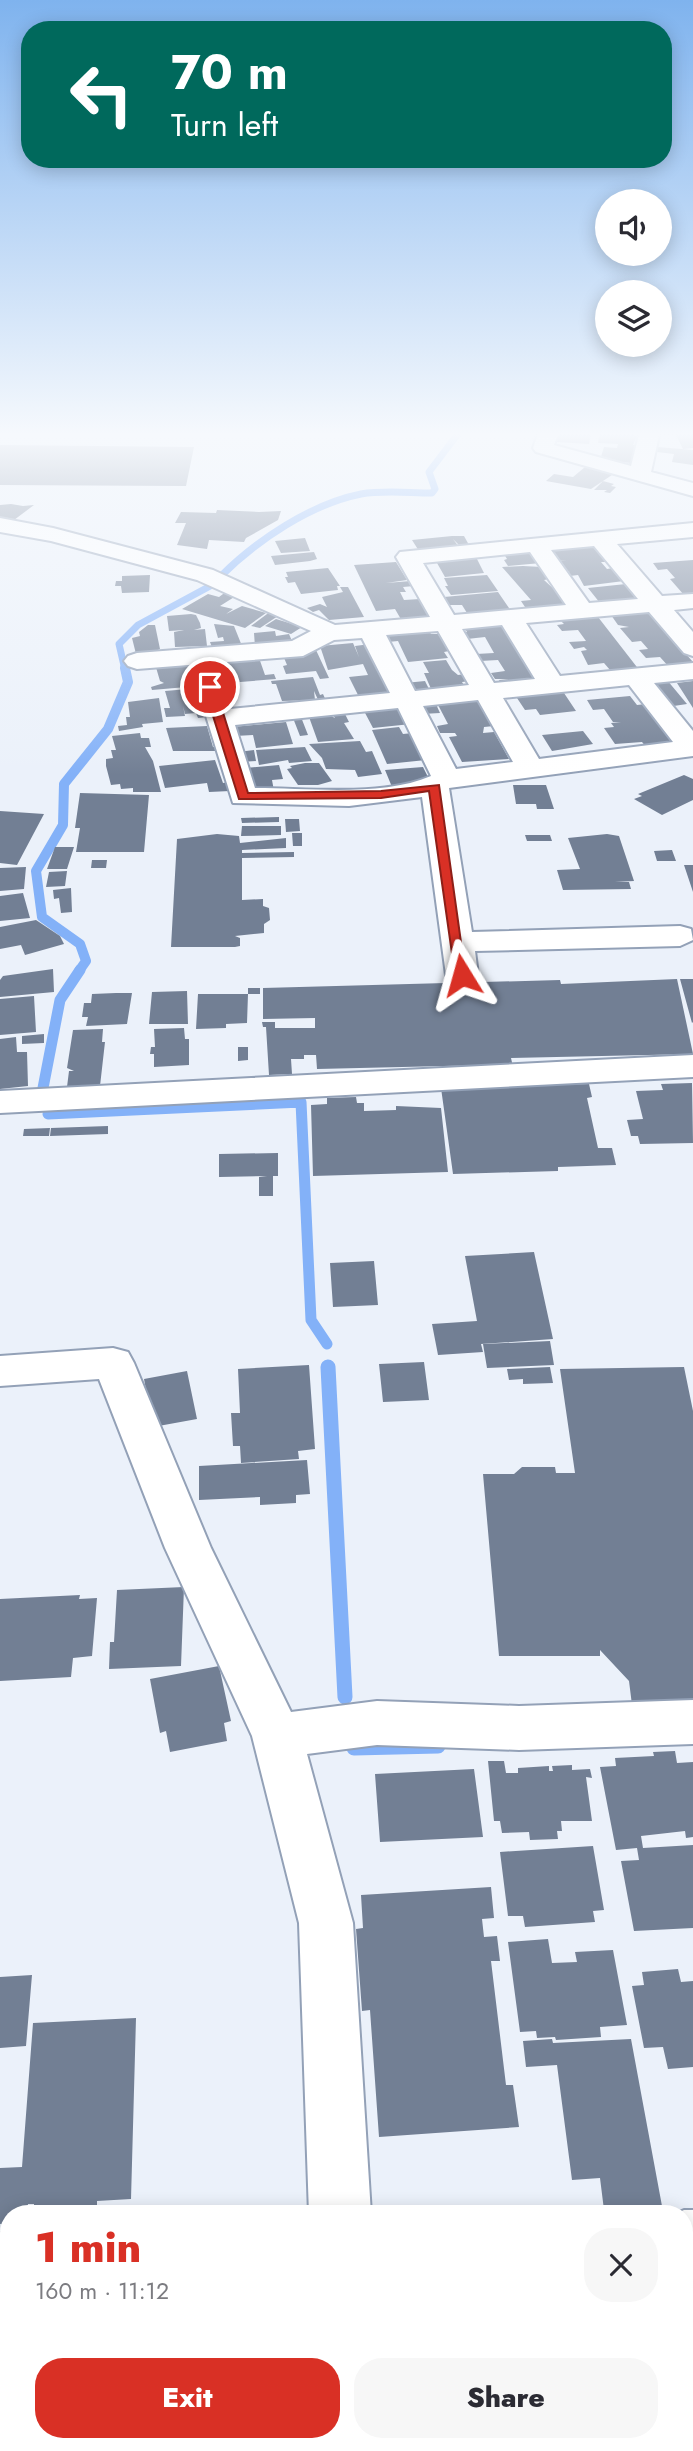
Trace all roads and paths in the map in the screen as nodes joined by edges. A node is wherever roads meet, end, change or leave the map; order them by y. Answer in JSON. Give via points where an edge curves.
{"nodes":[{"id":1,"x":90,"y":545,"type":"edge"},
{"id":2,"x":532,"y":545,"type":"edge"},
{"id":3,"x":536,"y":545,"type":"edge"},
{"id":4,"x":605,"y":545,"type":"edge"},
{"id":5,"x":693,"y":601,"type":"edge"},
{"id":6,"x":654,"y":605,"type":"junction"},
{"id":7,"x":583,"y":611,"type":"junction"},
{"id":8,"x":510,"y":618,"type":"junction"},
{"id":9,"x":446,"y":624,"type":"junction"},
{"id":10,"x":371,"y":630,"type":"junction"},
{"id":11,"x":330,"y":633,"type":"junction"},
{"id":12,"x":693,"y":648,"type":"edge"},
{"id":13,"x":137,"y":661,"type":"dead end"},
{"id":14,"x":693,"y":671,"type":"edge"},
{"id":15,"x":636,"y":677,"type":"junction"},
{"id":16,"x":552,"y":685,"type":"junction"},
{"id":17,"x":210,"y":687,"type":"dead end"},
{"id":18,"x":486,"y":692,"type":"junction"},
{"id":19,"x":407,"y":700,"type":"junction"},
{"id":20,"x":220,"y":718,"type":"junction"},
{"id":21,"x":693,"y":748,"type":"edge"},
{"id":22,"x":530,"y":768,"type":"junction"},
{"id":23,"x":441,"y":783,"type":"junction"},
{"id":24,"x":680,"y":936,"type":"dead end"},
{"id":25,"x":457,"y":942,"type":"junction"},
{"id":26,"x":462,"y":975,"type":"dead end"},
{"id":27,"x":693,"y":1066,"type":"edge"},
{"id":28,"x":0,"y":1102,"type":"edge"},
{"id":29,"x":0,"y":1371,"type":"edge"},
{"id":30,"x":693,"y":1722,"type":"edge"},
{"id":31,"x":277,"y":1736,"type":"junction"},
{"id":32,"x":340,"y":2205,"type":"edge"}],
"edges":[{"from":1,"to":11,"type":"street","via":[[205,575]]},
{"from":2,"to":9,"type":"street","via":[[408,557]]},
{"from":3,"to":7,"type":"street"},
{"from":4,"to":6,"type":"street"},
{"from":5,"to":6,"type":"street"},
{"from":6,"to":7,"type":"street"},
{"from":6,"to":12,"type":"street"},
{"from":7,"to":8,"type":"street"},
{"from":8,"to":9,"type":"street"},
{"from":8,"to":16,"type":"street"},
{"from":9,"to":10,"type":"street"},
{"from":9,"to":18,"type":"street"},
{"from":10,"to":11,"type":"street"},
{"from":10,"to":19,"type":"street"},
{"from":11,"to":13,"type":"street","via":[[303,643],[303,648]]},
{"from":14,"to":15,"type":"street"},
{"from":15,"to":16,"type":"street"},
{"from":15,"to":21,"type":"street"},
{"from":16,"to":18,"type":"street"},
{"from":17,"to":20,"type":"street"},
{"from":18,"to":19,"type":"street"},
{"from":18,"to":22,"type":"street"},
{"from":19,"to":20,"type":"street"},
{"from":19,"to":23,"type":"street"},
{"from":20,"to":23,"type":"street","via":[[243,797],[381,794]]},
{"from":21,"to":22,"type":"street"},
{"from":22,"to":23,"type":"street"},
{"from":23,"to":25,"type":"street"},
{"from":24,"to":25,"type":"street"},
{"from":25,"to":26,"type":"street"},
{"from":27,"to":28,"type":"street"},
{"from":29,"to":31,"type":"street","via":[[113,1363],[188,1548]]},
{"from":30,"to":31,"type":"street","via":[[519,1728],[377,1723]]},
{"from":31,"to":32,"type":"street","via":[[326,1923]]}]}
